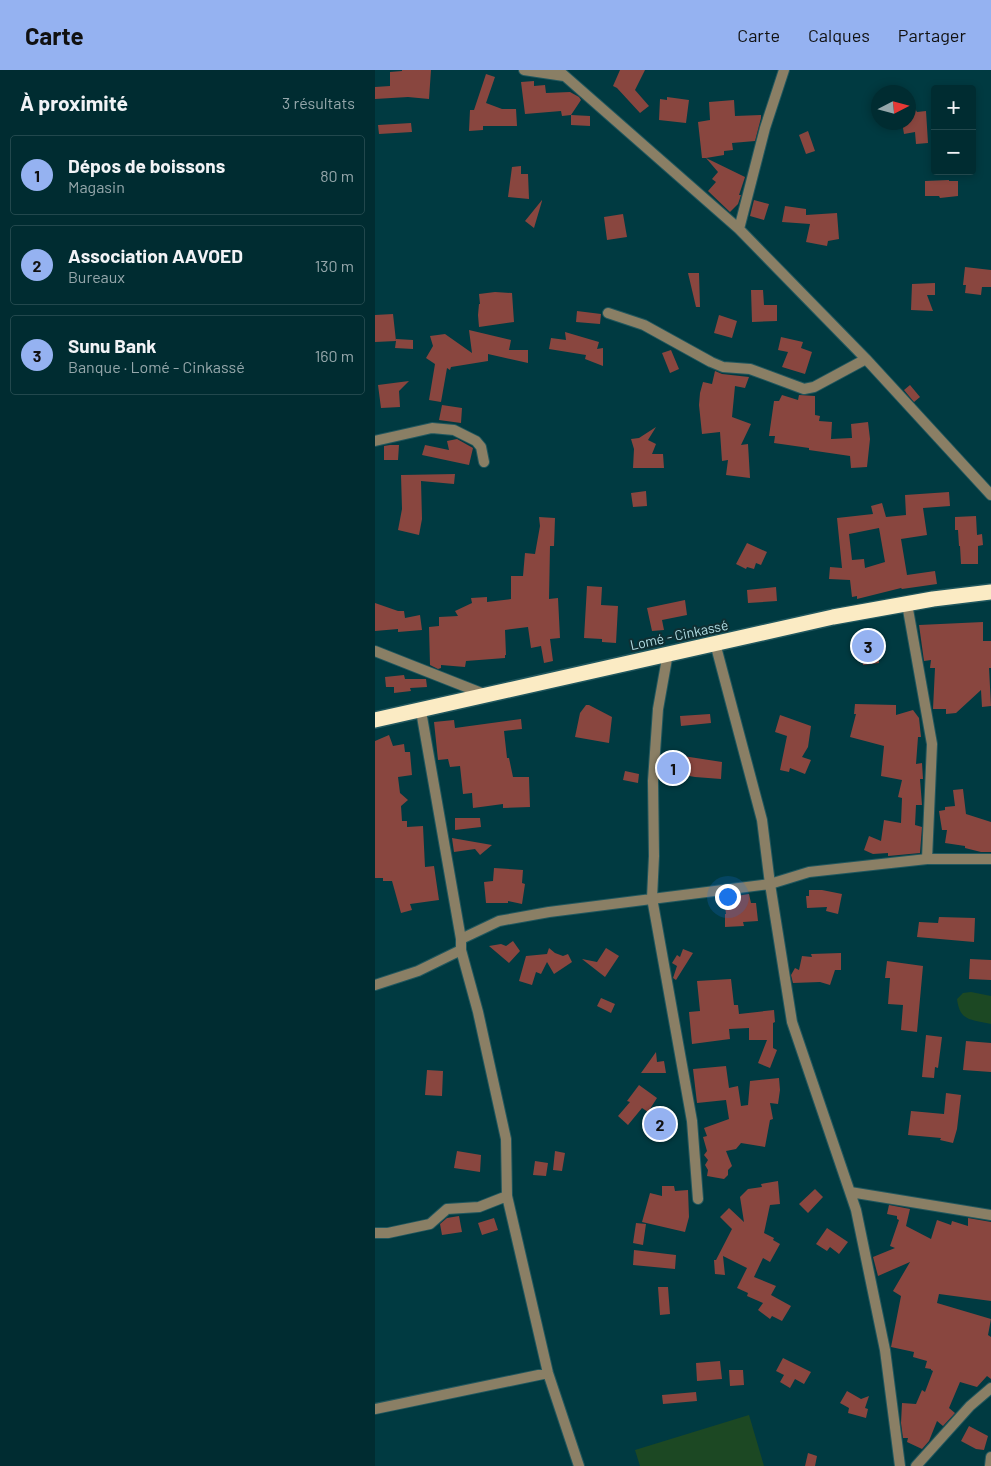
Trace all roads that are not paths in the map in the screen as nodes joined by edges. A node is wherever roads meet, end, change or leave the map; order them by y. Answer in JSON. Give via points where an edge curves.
{"nodes":[{"id":1,"x":524,"y":70,"type":"edge"},
{"id":2,"x":784,"y":70,"type":"edge"},
{"id":3,"x":561,"y":73,"type":"edge"},
{"id":4,"x":739,"y":229,"type":"junction"},
{"id":5,"x":608,"y":313,"type":"dead end"},
{"id":6,"x":866,"y":359,"type":"junction"},
{"id":7,"x":375,"y":441,"type":"edge"},
{"id":8,"x":484,"y":462,"type":"dead end"},
{"id":9,"x":991,"y":495,"type":"edge"},
{"id":10,"x":991,"y":592,"type":"edge"},
{"id":11,"x":907,"y":604,"type":"junction"},
{"id":12,"x":715,"y":643,"type":"junction"},
{"id":13,"x":375,"y":651,"type":"edge"},
{"id":14,"x":668,"y":653,"type":"junction"},
{"id":15,"x":484,"y":694,"type":"junction"},
{"id":16,"x":421,"y":710,"type":"junction"},
{"id":17,"x":375,"y":720,"type":"edge"},
{"id":18,"x":927,"y":859,"type":"junction"},
{"id":19,"x":991,"y":859,"type":"edge"},
{"id":20,"x":770,"y":884,"type":"junction"},
{"id":21,"x":652,"y":898,"type":"junction"},
{"id":22,"x":461,"y":945,"type":"junction"},
{"id":23,"x":375,"y":986,"type":"edge"},
{"id":24,"x":849,"y":1192,"type":"junction"},
{"id":25,"x":507,"y":1196,"type":"junction"},
{"id":26,"x":698,"y":1199,"type":"dead end"},
{"id":27,"x":991,"y":1214,"type":"edge"},
{"id":28,"x":375,"y":1233,"type":"edge"},
{"id":29,"x":548,"y":1373,"type":"junction"},
{"id":30,"x":991,"y":1388,"type":"edge"},
{"id":31,"x":375,"y":1408,"type":"edge"},
{"id":32,"x":991,"y":1457,"type":"edge"},
{"id":33,"x":579,"y":1466,"type":"edge"},
{"id":34,"x":900,"y":1466,"type":"edge"},
{"id":35,"x":916,"y":1466,"type":"edge"},
{"id":36,"x":990,"y":1466,"type":"edge"}],
"edges":[{"from":1,"to":3,"type":"street"},
{"from":2,"to":4,"type":"street"},
{"from":3,"to":4,"type":"street"},
{"from":4,"to":6,"type":"street"},
{"from":5,"to":6,"type":"street","via":[[644,324],[723,367],[750,369],[804,389],[814,387]]},
{"from":6,"to":9,"type":"street"},
{"from":7,"to":8,"type":"street","via":[[432,428],[454,430],[477,441]]},
{"from":10,"to":11,"type":"highway","name":"Lomé - Cinkassé"},
{"from":11,"to":12,"type":"highway","name":"Lomé - Cinkassé"},
{"from":11,"to":18,"type":"street","via":[[932,744]]},
{"from":12,"to":14,"type":"highway","name":"Lomé - Cinkassé"},
{"from":12,"to":20,"type":"street","via":[[762,820]]},
{"from":13,"to":15,"type":"street"},
{"from":14,"to":15,"type":"highway","name":"Lomé - Cinkassé"},
{"from":14,"to":21,"type":"street","via":[[658,709],[653,781]]},
{"from":15,"to":16,"type":"highway","name":"Lomé - Cinkassé"},
{"from":16,"to":17,"type":"highway","name":"Lomé - Cinkassé"},
{"from":16,"to":22,"type":"street"},
{"from":18,"to":19,"type":"street"},
{"from":18,"to":20,"type":"street","via":[[809,872]]},
{"from":20,"to":21,"type":"street"},
{"from":20,"to":24,"type":"street","via":[[792,1022]]},
{"from":21,"to":22,"type":"street","via":[[499,921]]},
{"from":21,"to":26,"type":"street","via":[[692,1121]]},
{"from":22,"to":23,"type":"street","via":[[418,971]]},
{"from":22,"to":25,"type":"street","via":[[506,1139]]},
{"from":24,"to":27,"type":"street"},
{"from":24,"to":34,"type":"street","via":[[856,1210],[885,1350]]},
{"from":25,"to":28,"type":"street","via":[[479,1207],[447,1209],[430,1224]]},
{"from":25,"to":29,"type":"street"},
{"from":29,"to":31,"type":"street"},
{"from":29,"to":33,"type":"street"},
{"from":30,"to":35,"type":"street","via":[[970,1406]]},
{"from":32,"to":36,"type":"street"}]}
